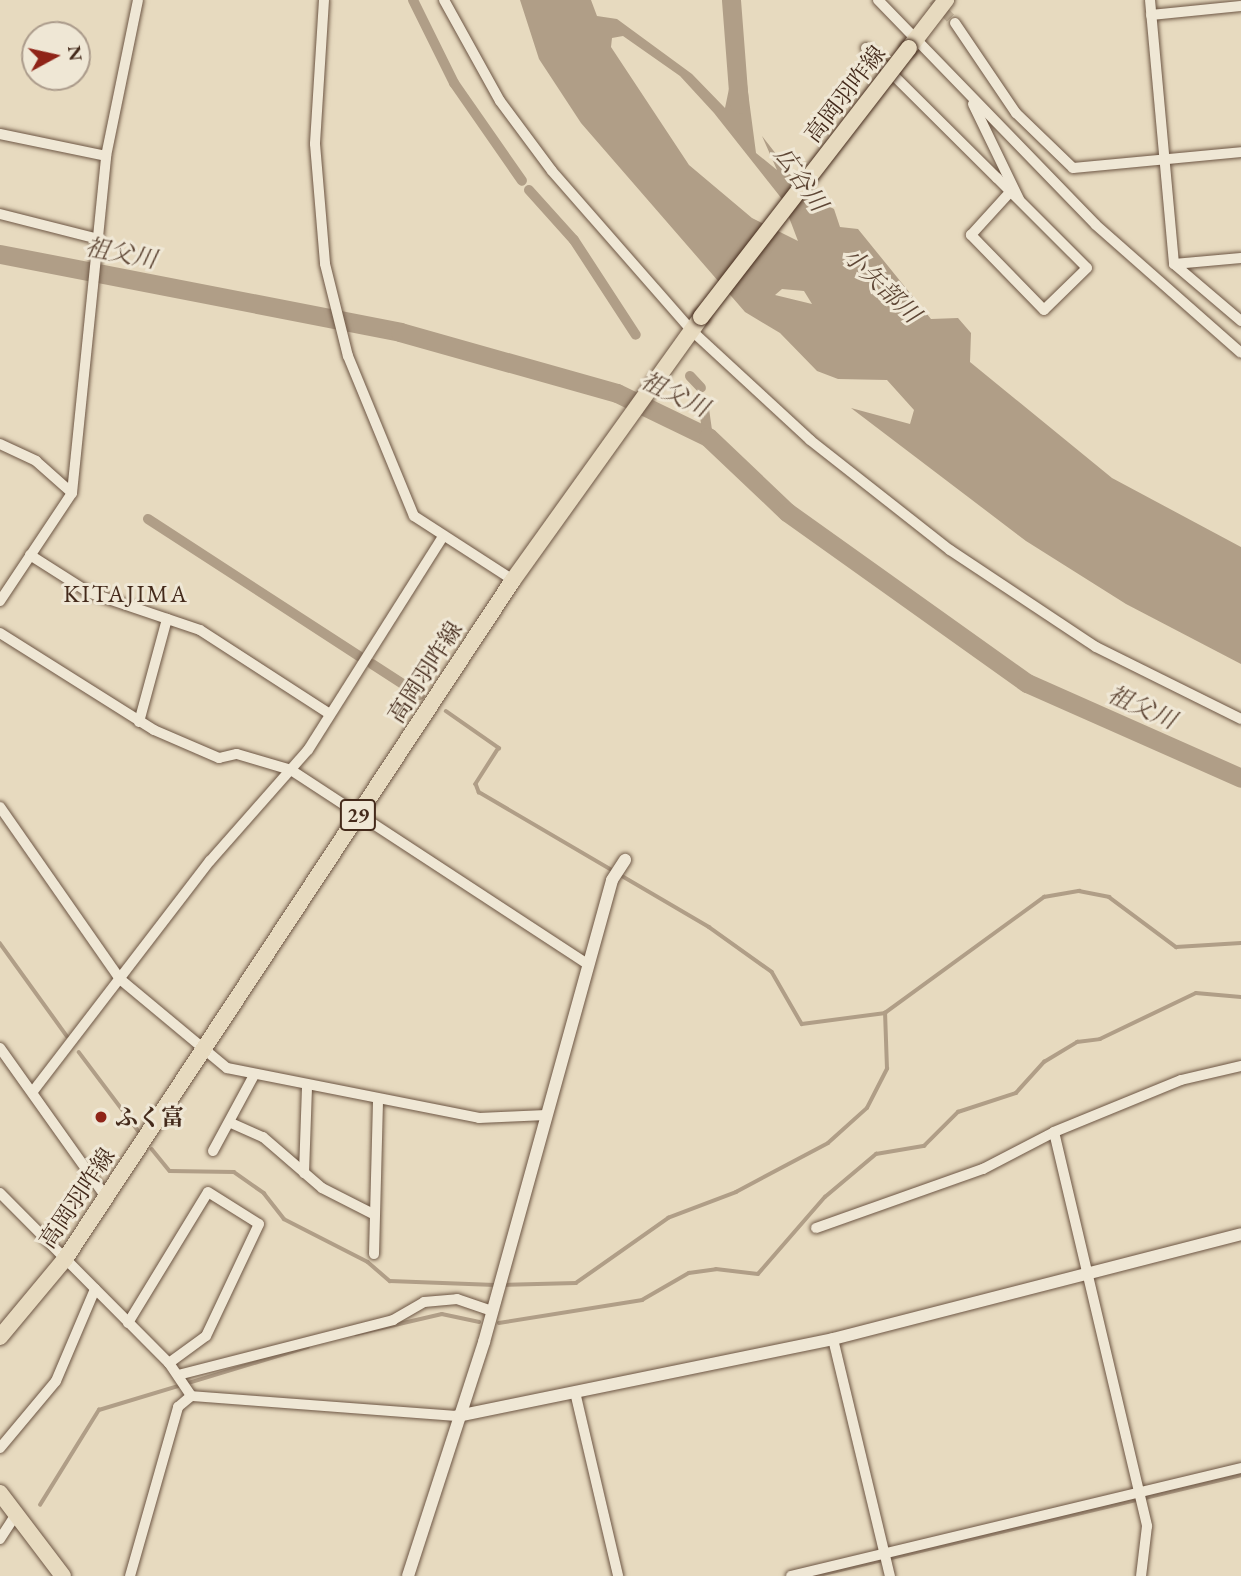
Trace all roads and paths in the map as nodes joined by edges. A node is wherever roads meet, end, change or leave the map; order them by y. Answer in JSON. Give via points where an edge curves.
{"nodes":[{"id":1,"x":138,"y":0,"type":"edge"},
{"id":2,"x":324,"y":0,"type":"edge"},
{"id":3,"x":444,"y":0,"type":"edge"},
{"id":4,"x":878,"y":0,"type":"edge"},
{"id":5,"x":946,"y":0,"type":"edge"},
{"id":6,"x":1150,"y":0,"type":"edge"},
{"id":7,"x":1241,"y":6,"type":"edge"},
{"id":8,"x":1151,"y":15,"type":"junction"},
{"id":9,"x":956,"y":23,"type":"tunnel mouth"},
{"id":10,"x":912,"y":44,"type":"junction"},
{"id":11,"x":866,"y":48,"type":"dead end"},
{"id":12,"x":972,"y":103,"type":"junction"},
{"id":13,"x":0,"y":134,"type":"edge"},
{"id":14,"x":1241,"y":152,"type":"edge"},
{"id":15,"x":106,"y":156,"type":"junction"},
{"id":16,"x":1165,"y":159,"type":"junction"},
{"id":17,"x":1011,"y":191,"type":"junction"},
{"id":18,"x":1019,"y":200,"type":"junction"},
{"id":19,"x":0,"y":214,"type":"edge"},
{"id":20,"x":98,"y":239,"type":"junction"},
{"id":21,"x":1241,"y":258,"type":"edge"},
{"id":22,"x":1174,"y":264,"type":"junction"},
{"id":23,"x":1241,"y":321,"type":"edge"},
{"id":24,"x":696,"y":324,"type":"junction"},
{"id":25,"x":1241,"y":353,"type":"edge"},
{"id":26,"x":0,"y":444,"type":"edge"},
{"id":27,"x":72,"y":493,"type":"junction"},
{"id":28,"x":442,"y":538,"type":"junction"},
{"id":29,"x":30,"y":555,"type":"junction"},
{"id":30,"x":513,"y":580,"type":"junction"},
{"id":31,"x":0,"y":601,"type":"edge"},
{"id":32,"x":167,"y":619,"type":"junction"},
{"id":33,"x":0,"y":633,"type":"edge"},
{"id":34,"x":330,"y":713,"type":"junction"},
{"id":35,"x":1241,"y":719,"type":"edge"},
{"id":36,"x":139,"y":722,"type":"junction"},
{"id":37,"x":291,"y":769,"type":"junction"},
{"id":38,"x":0,"y":807,"type":"edge"},
{"id":39,"x":358,"y":814,"type":"junction"},
{"id":40,"x":618,"y":870,"type":"dead end"},
{"id":41,"x":587,"y":964,"type":"junction"},
{"id":42,"x":120,"y":979,"type":"junction"},
{"id":43,"x":0,"y":1048,"type":"edge"},
{"id":44,"x":202,"y":1051,"type":"junction"},
{"id":45,"x":1241,"y":1066,"type":"edge"},
{"id":46,"x":253,"y":1077,"type":"junction"},
{"id":47,"x":307,"y":1087,"type":"junction"},
{"id":48,"x":34,"y":1090,"type":"junction"},
{"id":49,"x":378,"y":1100,"type":"junction"},
{"id":50,"x":546,"y":1115,"type":"junction"},
{"id":51,"x":231,"y":1123,"type":"junction"},
{"id":52,"x":1054,"y":1132,"type":"junction"},
{"id":53,"x":213,"y":1151,"type":"dead end"},
{"id":54,"x":304,"y":1173,"type":"junction"},
{"id":55,"x":0,"y":1193,"type":"edge"},
{"id":56,"x":106,"y":1197,"type":"junction"},
{"id":57,"x":375,"y":1215,"type":"junction"},
{"id":58,"x":817,"y":1227,"type":"dead end"},
{"id":59,"x":1241,"y":1234,"type":"edge"},
{"id":60,"x":374,"y":1254,"type":"dead end"},
{"id":61,"x":65,"y":1259,"type":"junction"},
{"id":62,"x":1088,"y":1270,"type":"junction"},
{"id":63,"x":94,"y":1289,"type":"junction"},
{"id":64,"x":492,"y":1311,"type":"junction"},
{"id":65,"x":128,"y":1323,"type":"junction"},
{"id":66,"x":0,"y":1337,"type":"edge"},
{"id":67,"x":833,"y":1339,"type":"junction"},
{"id":68,"x":169,"y":1363,"type":"junction"},
{"id":69,"x":178,"y":1375,"type":"junction"},
{"id":70,"x":575,"y":1392,"type":"junction"},
{"id":71,"x":191,"y":1396,"type":"junction"},
{"id":72,"x":458,"y":1416,"type":"junction"},
{"id":73,"x":0,"y":1448,"type":"edge"},
{"id":74,"x":1241,"y":1468,"type":"edge"},
{"id":75,"x":0,"y":1493,"type":"edge"},
{"id":76,"x":1141,"y":1498,"type":"junction"},
{"id":77,"x":16,"y":1514,"type":"junction"},
{"id":78,"x":0,"y":1539,"type":"edge"},
{"id":79,"x":886,"y":1558,"type":"junction"},
{"id":80,"x":63,"y":1576,"type":"edge"},
{"id":81,"x":130,"y":1576,"type":"edge"},
{"id":82,"x":408,"y":1576,"type":"edge"},
{"id":83,"x":618,"y":1576,"type":"edge"},
{"id":84,"x":791,"y":1576,"type":"edge"},
{"id":85,"x":890,"y":1576,"type":"edge"},
{"id":86,"x":1141,"y":1576,"type":"edge"}],
"edges":[{"from":1,"to":15,"type":"street"},
{"from":2,"to":28,"type":"street","via":[[315,144],[331,300],[348,356],[414,516]]},
{"from":3,"to":24,"type":"street","via":[[500,101],[552,172]]},
{"from":4,"to":10,"type":"street"},
{"from":5,"to":10,"type":"main road","number":"29"},
{"from":6,"to":8,"type":"street"},
{"from":7,"to":8,"type":"street"},
{"from":8,"to":16,"type":"street"},
{"from":9,"to":16,"type":"street","via":[[1016,113],[1073,168]]},
{"from":10,"to":12,"type":"street"},
{"from":10,"to":24,"type":"main road","name":"高岡羽咋線","number":"29","bridge":true},
{"from":11,"to":17,"type":"street"},
{"from":12,"to":18,"type":"street"},
{"from":12,"to":25,"type":"street","via":[[1143,271]]},
{"from":13,"to":15,"type":"street"},
{"from":14,"to":16,"type":"street"},
{"from":15,"to":20,"type":"street"},
{"from":16,"to":22,"type":"street"},
{"from":17,"to":18,"type":"street"},
{"from":17,"to":18,"type":"street","via":[[971,235],[1044,310],[1087,268]]},
{"from":19,"to":20,"type":"street"},
{"from":20,"to":27,"type":"street"},
{"from":21,"to":22,"type":"street"},
{"from":22,"to":23,"type":"street"},
{"from":24,"to":30,"type":"main road","name":"高岡羽咋線","number":"29","via":[[612,435]]},
{"from":24,"to":35,"type":"street","via":[[810,440],[950,550],[1096,647]]},
{"from":26,"to":27,"type":"street","via":[[36,461]]},
{"from":27,"to":29,"type":"street"},
{"from":28,"to":30,"type":"street"},
{"from":28,"to":34,"type":"street"},
{"from":29,"to":31,"type":"street"},
{"from":29,"to":32,"type":"street","via":[[88,592]]},
{"from":30,"to":39,"type":"main road","name":"高岡羽咋線","number":"29"},
{"from":32,"to":34,"type":"street","via":[[200,630]]},
{"from":32,"to":36,"type":"street"},
{"from":33,"to":36,"type":"street"},
{"from":34,"to":37,"type":"street"},
{"from":36,"to":37,"type":"street","via":[[219,758],[237,754]]},
{"from":37,"to":39,"type":"street"},
{"from":37,"to":42,"type":"street"},
{"from":38,"to":42,"type":"street"},
{"from":39,"to":41,"type":"street"},
{"from":39,"to":44,"type":"main road","name":"高岡羽咋線","number":"29"},
{"from":40,"to":41,"type":"street"},
{"from":41,"to":50,"type":"street"},
{"from":42,"to":44,"type":"street"},
{"from":42,"to":48,"type":"street"},
{"from":43,"to":48,"type":"street"},
{"from":44,"to":46,"type":"street"},
{"from":44,"to":56,"type":"main road","name":"高岡羽咋線","number":"29"},
{"from":45,"to":52,"type":"street","via":[[1181,1080]]},
{"from":46,"to":47,"type":"street"},
{"from":46,"to":51,"type":"street"},
{"from":47,"to":49,"type":"street"},
{"from":47,"to":54,"type":"street"},
{"from":48,"to":56,"type":"street","via":[[51,1126]]},
{"from":49,"to":50,"type":"street","via":[[479,1118]]},
{"from":49,"to":57,"type":"street"},
{"from":50,"to":64,"type":"street"},
{"from":51,"to":53,"type":"street"},
{"from":51,"to":54,"type":"street","via":[[263,1137]]},
{"from":52,"to":58,"type":"street","via":[[983,1169]]},
{"from":52,"to":62,"type":"street"},
{"from":54,"to":57,"type":"street"},
{"from":55,"to":61,"type":"street"},
{"from":56,"to":61,"type":"main road","name":"高岡羽咋線","number":"29"},
{"from":57,"to":60,"type":"street"},
{"from":59,"to":62,"type":"street"},
{"from":61,"to":63,"type":"street"},
{"from":61,"to":66,"type":"main road","name":"高岡羽咋線","number":"29"},
{"from":62,"to":67,"type":"street"},
{"from":62,"to":76,"type":"street"},
{"from":63,"to":65,"type":"street"},
{"from":63,"to":73,"type":"street","via":[[56,1381]]},
{"from":64,"to":69,"type":"street","via":[[457,1299],[424,1301],[393,1320]]},
{"from":64,"to":72,"type":"street"},
{"from":65,"to":68,"type":"street"},
{"from":65,"to":68,"type":"street","via":[[208,1192],[260,1224],[206,1336]]},
{"from":67,"to":70,"type":"street"},
{"from":67,"to":79,"type":"street"},
{"from":68,"to":69,"type":"street"},
{"from":69,"to":71,"type":"street"},
{"from":70,"to":72,"type":"street"},
{"from":70,"to":83,"type":"street"},
{"from":71,"to":72,"type":"street"},
{"from":71,"to":81,"type":"street","via":[[177,1407]]},
{"from":72,"to":82,"type":"street"},
{"from":74,"to":76,"type":"street"},
{"from":75,"to":77,"type":"main road"},
{"from":76,"to":79,"type":"street"},
{"from":76,"to":86,"type":"street","via":[[1147,1535]]},
{"from":77,"to":78,"type":"street"},
{"from":77,"to":80,"type":"main road"},
{"from":79,"to":84,"type":"street"},
{"from":79,"to":85,"type":"street"}]}
